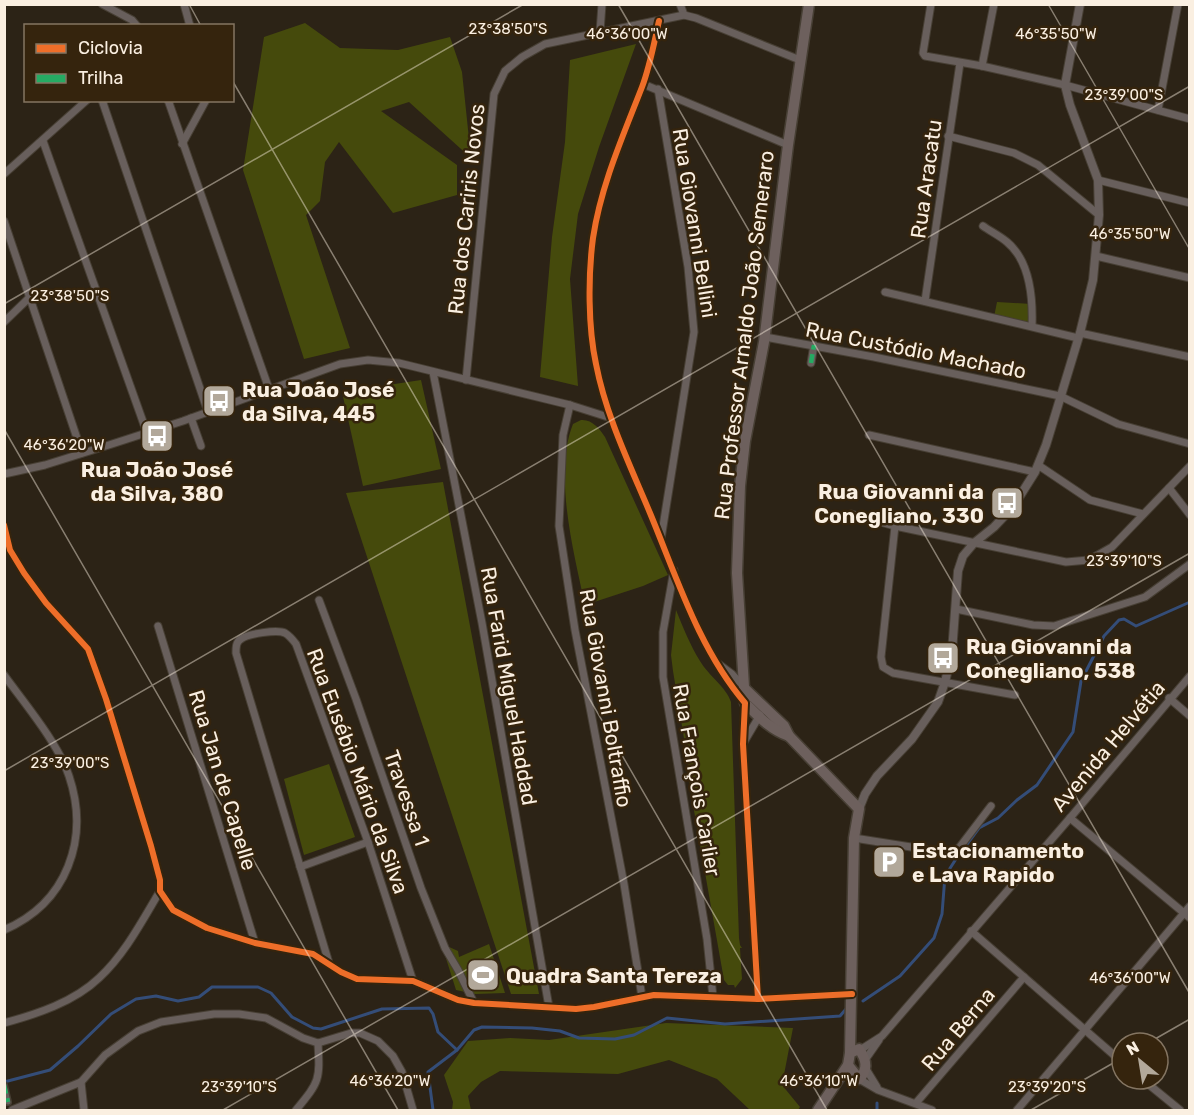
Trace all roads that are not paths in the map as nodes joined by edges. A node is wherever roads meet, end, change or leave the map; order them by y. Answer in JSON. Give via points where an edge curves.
{"nodes":[{"id":1,"x":102,"y":4,"type":"edge"},
{"id":2,"x":184,"y":4,"type":"edge"},
{"id":3,"x":602,"y":4,"type":"edge"},
{"id":4,"x":680,"y":4,"type":"edge"},
{"id":5,"x":809,"y":4,"type":"edge"},
{"id":6,"x":931,"y":4,"type":"edge"},
{"id":7,"x":994,"y":4,"type":"edge"},
{"id":8,"x":1080,"y":4,"type":"edge"},
{"id":9,"x":1178,"y":4,"type":"edge"},
{"id":10,"x":684,"y":15,"type":"junction"},
{"id":11,"x":659,"y":21,"type":"junction"},
{"id":12,"x":135,"y":24,"type":"edge"},
{"id":13,"x":189,"y":24,"type":"edge"},
{"id":14,"x":600,"y":32,"type":"junction"},
{"id":15,"x":800,"y":60,"type":"junction"},
{"id":16,"x":960,"y":63,"type":"junction"},
{"id":17,"x":982,"y":66,"type":"junction"},
{"id":18,"x":643,"y":84,"type":"junction"},
{"id":19,"x":1065,"y":85,"type":"junction"},
{"id":20,"x":658,"y":89,"type":"junction"},
{"id":21,"x":85,"y":102,"type":"edge"},
{"id":22,"x":103,"y":102,"type":"edge"},
{"id":23,"x":169,"y":102,"type":"edge"},
{"id":24,"x":205,"y":102,"type":"edge"},
{"id":25,"x":1158,"y":110,"type":"junction"},
{"id":26,"x":1190,"y":118,"type":"edge"},
{"id":27,"x":948,"y":136,"type":"junction"},
{"id":28,"x":43,"y":141,"type":"junction"},
{"id":29,"x":182,"y":144,"type":"junction"},
{"id":30,"x":788,"y":145,"type":"junction"},
{"id":31,"x":4,"y":174,"type":"edge"},
{"id":32,"x":1098,"y":180,"type":"junction"},
{"id":33,"x":1190,"y":202,"type":"edge"},
{"id":34,"x":1100,"y":215,"type":"junction"},
{"id":35,"x":4,"y":221,"type":"edge"},
{"id":36,"x":983,"y":226,"type":"dead end"},
{"id":37,"x":1096,"y":256,"type":"junction"},
{"id":38,"x":1190,"y":278,"type":"edge"},
{"id":39,"x":885,"y":292,"type":"dead end"},
{"id":40,"x":31,"y":296,"type":"junction"},
{"id":41,"x":925,"y":301,"type":"junction"},
{"id":42,"x":4,"y":322,"type":"edge"},
{"id":43,"x":1032,"y":326,"type":"junction"},
{"id":44,"x":1079,"y":335,"type":"junction"},
{"id":45,"x":765,"y":337,"type":"junction"},
{"id":46,"x":814,"y":345,"type":"junction"},
{"id":47,"x":1190,"y":357,"type":"edge"},
{"id":48,"x":811,"y":363,"type":"dead end"},
{"id":49,"x":433,"y":372,"type":"junction"},
{"id":50,"x":466,"y":380,"type":"junction"},
{"id":51,"x":269,"y":389,"type":"junction"},
{"id":52,"x":1060,"y":396,"type":"junction"},
{"id":53,"x":570,"y":405,"type":"junction"},
{"id":54,"x":208,"y":412,"type":"junction"},
{"id":55,"x":190,"y":418,"type":"junction"},
{"id":56,"x":610,"y":418,"type":"junction"},
{"id":57,"x":147,"y":432,"type":"junction"},
{"id":58,"x":869,"y":435,"type":"dead end"},
{"id":59,"x":1190,"y":444,"type":"edge"},
{"id":60,"x":201,"y":446,"type":"dead end"},
{"id":61,"x":82,"y":453,"type":"junction"},
{"id":62,"x":1190,"y":466,"type":"edge"},
{"id":63,"x":1037,"y":469,"type":"junction"},
{"id":64,"x":4,"y":474,"type":"edge"},
{"id":65,"x":1169,"y":488,"type":"junction"},
{"id":66,"x":851,"y":514,"type":"dead end"},
{"id":67,"x":1143,"y":514,"type":"junction"},
{"id":68,"x":1190,"y":515,"type":"edge"},
{"id":69,"x":4,"y":525,"type":"edge"},
{"id":70,"x":895,"y":526,"type":"junction"},
{"id":71,"x":661,"y":539,"type":"junction"},
{"id":72,"x":974,"y":543,"type":"junction"},
{"id":73,"x":7,"y":550,"type":"edge"},
{"id":74,"x":1190,"y":564,"type":"edge"},
{"id":75,"x":674,"y":570,"type":"junction"},
{"id":76,"x":319,"y":600,"type":"dead end"},
{"id":77,"x":956,"y":609,"type":"junction"},
{"id":78,"x":158,"y":626,"type":"dead end"},
{"id":79,"x":714,"y":660,"type":"junction"},
{"id":80,"x":4,"y":675,"type":"edge"},
{"id":81,"x":1190,"y":675,"type":"edge"},
{"id":82,"x":945,"y":682,"type":"junction"},
{"id":83,"x":746,"y":689,"type":"junction"},
{"id":84,"x":1015,"y":695,"type":"dead end"},
{"id":85,"x":1169,"y":698,"type":"junction"},
{"id":86,"x":745,"y":703,"type":"junction"},
{"id":87,"x":762,"y":706,"type":"junction"},
{"id":88,"x":1190,"y":716,"type":"edge"},
{"id":89,"x":760,"y":718,"type":"junction"},
{"id":90,"x":789,"y":736,"type":"junction"},
{"id":91,"x":743,"y":744,"type":"junction"},
{"id":92,"x":991,"y":806,"type":"dead end"},
{"id":93,"x":859,"y":809,"type":"junction"},
{"id":94,"x":1070,"y":818,"type":"junction"},
{"id":95,"x":854,"y":838,"type":"junction"},
{"id":96,"x":368,"y":842,"type":"junction"},
{"id":97,"x":300,"y":867,"type":"junction"},
{"id":98,"x":160,"y":891,"type":"junction"},
{"id":99,"x":1190,"y":906,"type":"edge"},
{"id":100,"x":1187,"y":916,"type":"edge"},
{"id":101,"x":4,"y":930,"type":"edge"},
{"id":102,"x":971,"y":931,"type":"junction"},
{"id":103,"x":255,"y":943,"type":"junction"},
{"id":104,"x":329,"y":963,"type":"junction"},
{"id":105,"x":1024,"y":977,"type":"junction"},
{"id":106,"x":413,"y":981,"type":"junction"},
{"id":107,"x":852,"y":994,"type":"junction"},
{"id":108,"x":642,"y":997,"type":"junction"},
{"id":109,"x":713,"y":997,"type":"junction"},
{"id":110,"x":758,"y":999,"type":"junction"},
{"id":111,"x":474,"y":1003,"type":"junction"},
{"id":112,"x":549,"y":1007,"type":"junction"},
{"id":113,"x":4,"y":1023,"type":"edge"},
{"id":114,"x":1085,"y":1031,"type":"junction"},
{"id":115,"x":882,"y":1035,"type":"junction"},
{"id":116,"x":318,"y":1043,"type":"junction"},
{"id":117,"x":1110,"y":1052,"type":"edge"},
{"id":118,"x":859,"y":1062,"type":"junction"},
{"id":119,"x":81,"y":1082,"type":"junction"},
{"id":120,"x":4,"y":1085,"type":"edge"},
{"id":121,"x":833,"y":1086,"type":"junction"},
{"id":122,"x":878,"y":1090,"type":"junction"},
{"id":123,"x":1157,"y":1091,"type":"edge"},
{"id":124,"x":8,"y":1102,"type":"dead end"},
{"id":125,"x":916,"y":1103,"type":"junction"},
{"id":126,"x":12,"y":1110,"type":"edge"},
{"id":127,"x":84,"y":1110,"type":"edge"},
{"id":128,"x":296,"y":1110,"type":"edge"},
{"id":129,"x":413,"y":1110,"type":"edge"},
{"id":130,"x":818,"y":1110,"type":"edge"},
{"id":131,"x":932,"y":1110,"type":"edge"},
{"id":132,"x":1017,"y":1110,"type":"edge"},
{"id":133,"x":1180,"y":1110,"type":"edge"}],
"edges":[{"from":1,"to":12,"type":"street"},
{"from":2,"to":13,"type":"street"},
{"from":3,"to":14,"type":"street"},
{"from":4,"to":10,"type":"street"},
{"from":5,"to":15,"type":"main road","name":"Rua Professor Arnaldo João Semeraro"},
{"from":6,"to":16,"type":"street","via":[[923,53],[926,57]]},
{"from":7,"to":17,"type":"street"},
{"from":8,"to":19,"type":"street"},
{"from":9,"to":25,"type":"street"},
{"from":10,"to":11,"type":"street","name":"Rua dos Cariris Novos"},
{"from":10,"to":15,"type":"street"},
{"from":11,"to":14,"type":"street","name":"Rua dos Cariris Novos"},
{"from":11,"to":18,"type":"street"},
{"from":14,"to":50,"type":"street","name":"Rua dos Cariris Novos","via":[[545,44],[522,57],[505,71],[494,94]]},
{"from":15,"to":30,"type":"main road","name":"Rua Professor Arnaldo João Semeraro"},
{"from":16,"to":17,"type":"street"},
{"from":16,"to":27,"type":"street","name":"Rua Aracatu"},
{"from":17,"to":19,"type":"street"},
{"from":18,"to":20,"type":"street"},
{"from":18,"to":56,"type":"street","via":[[609,170],[593,236],[593,346]]},
{"from":19,"to":25,"type":"street"},
{"from":19,"to":32,"type":"street"},
{"from":20,"to":30,"type":"street"},
{"from":20,"to":71,"type":"street","name":"Rua Giovanni Bellini","via":[[688,267],[694,332]]},
{"from":21,"to":28,"type":"street"},
{"from":22,"to":54,"type":"street"},
{"from":23,"to":29,"type":"street"},
{"from":24,"to":29,"type":"street"},
{"from":25,"to":26,"type":"street"},
{"from":27,"to":34,"type":"street","via":[[1030,161]]},
{"from":27,"to":41,"type":"street","name":"Rua Aracatu"},
{"from":28,"to":31,"type":"street"},
{"from":28,"to":57,"type":"street"},
{"from":29,"to":51,"type":"street"},
{"from":30,"to":45,"type":"main road","name":"Rua Professor Arnaldo João Semeraro"},
{"from":32,"to":33,"type":"street"},
{"from":32,"to":34,"type":"street"},
{"from":34,"to":37,"type":"street"},
{"from":35,"to":40,"type":"street"},
{"from":36,"to":43,"type":"street","via":[[1007,242],[1022,260]]},
{"from":37,"to":38,"type":"street"},
{"from":37,"to":44,"type":"street","via":[[1094,280]]},
{"from":39,"to":41,"type":"street"},
{"from":40,"to":42,"type":"street"},
{"from":40,"to":61,"type":"street"},
{"from":41,"to":43,"type":"street"},
{"from":43,"to":44,"type":"street"},
{"from":44,"to":47,"type":"street"},
{"from":44,"to":52,"type":"street"},
{"from":45,"to":46,"type":"street","name":"Rua Custódio Machado"},
{"from":45,"to":83,"type":"main road","name":"Rua Professor Arnaldo João Semeraro","via":[[746,441],[738,523],[740,638]]},
{"from":46,"to":48,"type":"street"},
{"from":46,"to":52,"type":"street","name":"Rua Custódio Machado"},
{"from":49,"to":50,"type":"street"},
{"from":49,"to":51,"type":"street","via":[[368,360],[340,364]]},
{"from":49,"to":112,"type":"street","name":"Rua Farid Miguel Haddad","via":[[484,634]]},
{"from":50,"to":53,"type":"street"},
{"from":51,"to":54,"type":"street"},
{"from":52,"to":59,"type":"street","name":"Rua Custódio Machado","via":[[1118,424]]},
{"from":52,"to":63,"type":"street"},
{"from":53,"to":56,"type":"street"},
{"from":53,"to":108,"type":"street","name":"Rua Giovanni Boltraffio","via":[[563,435],[559,526]]},
{"from":54,"to":55,"type":"street"},
{"from":55,"to":57,"type":"street"},
{"from":55,"to":60,"type":"street"},
{"from":56,"to":71,"type":"street"},
{"from":57,"to":61,"type":"street"},
{"from":58,"to":63,"type":"street"},
{"from":61,"to":64,"type":"street"},
{"from":62,"to":65,"type":"street"},
{"from":63,"to":67,"type":"street","via":[[1090,500]]},
{"from":63,"to":72,"type":"street","via":[[1013,507]]},
{"from":65,"to":67,"type":"street"},
{"from":65,"to":68,"type":"street"},
{"from":66,"to":70,"type":"street"},
{"from":67,"to":72,"type":"street","via":[[1112,547],[1079,562]]},
{"from":69,"to":73,"type":"street"},
{"from":70,"to":72,"type":"street"},
{"from":70,"to":82,"type":"street","via":[[883,667],[893,673]]},
{"from":71,"to":75,"type":"street"},
{"from":72,"to":77,"type":"street","via":[[958,570]]},
{"from":73,"to":98,"type":"street","via":[[46,603],[88,649],[151,846]]},
{"from":74,"to":77,"type":"street","via":[[1145,597],[1054,626],[1034,626]]},
{"from":75,"to":79,"type":"street"},
{"from":75,"to":109,"type":"street","name":"Rua François Carlier","via":[[663,632],[663,677]]},
{"from":76,"to":111,"type":"street","name":"Travessa 1","via":[[421,888],[445,948]]},
{"from":77,"to":82,"type":"street"},
{"from":78,"to":103,"type":"street","name":"Rua Jan de Capelle"},
{"from":79,"to":83,"type":"street"},
{"from":79,"to":86,"type":"street"},
{"from":80,"to":101,"type":"street","via":[[64,765],[75,797],[76,827],[69,866],[51,896],[28,917]]},
{"from":81,"to":85,"type":"street","name":"Avenida Helvétia"},
{"from":82,"to":84,"type":"street"},
{"from":82,"to":93,"type":"street","via":[[938,702],[912,739],[877,776]]},
{"from":83,"to":86,"type":"main road","name":"Rua Professor Arnaldo João Semeraro"},
{"from":83,"to":87,"type":"main road"},
{"from":85,"to":88,"type":"street"},
{"from":85,"to":94,"type":"street","name":"Avenida Helvétia"},
{"from":86,"to":89,"type":"main road"},
{"from":86,"to":91,"type":"street","name":"Rua Professor Arnaldo João Semeraro"},
{"from":87,"to":89,"type":"street"},
{"from":87,"to":90,"type":"main road"},
{"from":89,"to":90,"type":"main road"},
{"from":89,"to":91,"type":"street"},
{"from":90,"to":93,"type":"main road"},
{"from":91,"to":110,"type":"street","name":"Rua Professor Arnaldo João Semeraro"},
{"from":92,"to":95,"type":"street","via":[[954,851],[944,853]]},
{"from":93,"to":95,"type":"main road"},
{"from":94,"to":100,"type":"street"},
{"from":94,"to":102,"type":"street","name":"Avenida Helvétia"},
{"from":95,"to":107,"type":"main road"},
{"from":96,"to":97,"type":"street"},
{"from":96,"to":97,"type":"street","name":"Rua Eusébio Mário da Silva","via":[[296,644],[286,633],[279,632],[247,637],[236,645],[236,653]]},
{"from":96,"to":106,"type":"street","name":"Rua Eusébio Mário da Silva"},
{"from":97,"to":104,"type":"street","name":"Rua Eusébio Mário da Silva"},
{"from":98,"to":103,"type":"street","via":[[173,910],[188,919]]},
{"from":98,"to":113,"type":"street","via":[[132,937],[99,978],[58,1004]]},
{"from":99,"to":100,"type":"street"},
{"from":100,"to":114,"type":"street"},
{"from":102,"to":105,"type":"street"},
{"from":102,"to":115,"type":"street","name":"Avenida Helvétia"},
{"from":103,"to":104,"type":"street","via":[[305,952]]},
{"from":104,"to":106,"type":"street","via":[[357,979]]},
{"from":105,"to":114,"type":"street"},
{"from":105,"to":125,"type":"street","name":"Rua Berna"},
{"from":106,"to":111,"type":"street"},
{"from":107,"to":110,"type":"street"},
{"from":107,"to":118,"type":"main road","via":[[852,1026]]},
{"from":108,"to":109,"type":"street"},
{"from":108,"to":112,"type":"street","via":[[594,1008]]},
{"from":109,"to":110,"type":"street"},
{"from":111,"to":112,"type":"street"},
{"from":114,"to":117,"type":"street"},
{"from":114,"to":132,"type":"street"},
{"from":115,"to":118,"type":"street"},
{"from":115,"to":118,"type":"street","name":"Avenida Helvétia"},
{"from":116,"to":119,"type":"street","via":[[266,1018],[239,1014],[161,1022],[120,1042]]},
{"from":116,"to":128,"type":"street","via":[[319,1078]]},
{"from":116,"to":129,"type":"street","via":[[360,1033],[378,1041],[402,1072]]},
{"from":118,"to":121,"type":"main road"},
{"from":118,"to":121,"type":"main road","via":[[848,1065]]},
{"from":118,"to":122,"type":"street"},
{"from":118,"to":122,"type":"street"},
{"from":119,"to":126,"type":"street"},
{"from":119,"to":127,"type":"street"},
{"from":120,"to":124,"type":"street"},
{"from":121,"to":130,"type":"main road"},
{"from":122,"to":125,"type":"street"},
{"from":123,"to":133,"type":"street"},
{"from":125,"to":131,"type":"street"}]}
